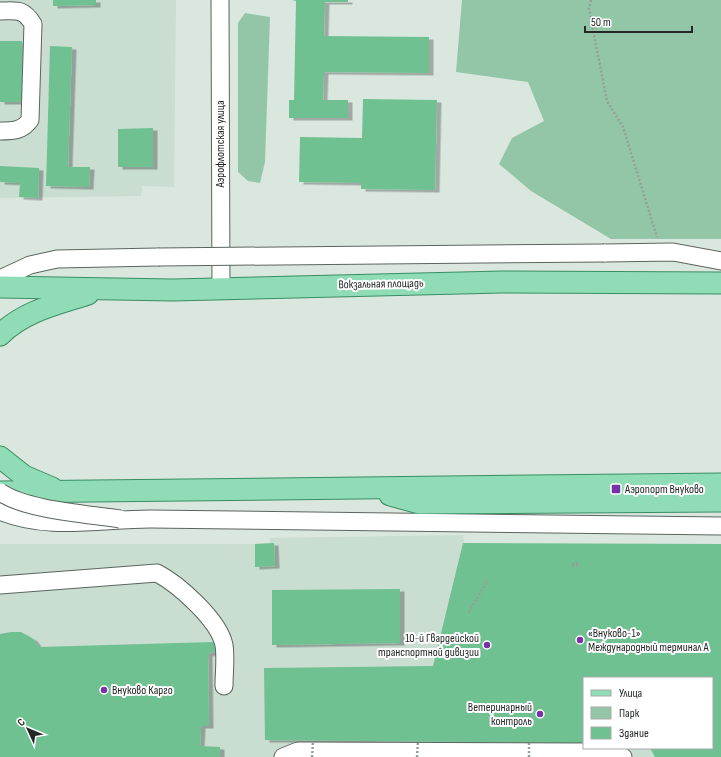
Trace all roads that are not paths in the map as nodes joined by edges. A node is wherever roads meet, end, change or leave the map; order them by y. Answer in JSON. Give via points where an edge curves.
{"nodes":[{"id":1,"x":220,"y":0,"type":"edge"},
{"id":2,"x":0,"y":11,"type":"edge"},
{"id":3,"x":0,"y":131,"type":"edge"},
{"id":4,"x":721,"y":261,"type":"edge"},
{"id":5,"x":0,"y":279,"type":"edge"},
{"id":6,"x":721,"y":283,"type":"edge"},
{"id":7,"x":0,"y":287,"type":"edge"},
{"id":8,"x":221,"y":288,"type":"junction"},
{"id":9,"x":104,"y":289,"type":"junction"},
{"id":10,"x":0,"y":335,"type":"edge"},
{"id":11,"x":0,"y":457,"type":"edge"},
{"id":12,"x":721,"y":484,"type":"edge"},
{"id":13,"x":368,"y":489,"type":"junction"},
{"id":14,"x":0,"y":492,"type":"edge"},
{"id":15,"x":97,"y":492,"type":"junction"},
{"id":16,"x":721,"y":501,"type":"edge"},
{"id":17,"x":0,"y":511,"type":"edge"},
{"id":18,"x":120,"y":519,"type":"junction"},
{"id":19,"x":721,"y":526,"type":"edge"},
{"id":20,"x":0,"y":585,"type":"edge"},
{"id":21,"x":224,"y":686,"type":"dead end"},
{"id":22,"x":283,"y":757,"type":"edge"},
{"id":23,"x":623,"y":757,"type":"edge"}],
"edges":[{"from":1,"to":8,"type":"street","name":"Аэрофлотская улица"},
{"from":2,"to":3,"type":"street","via":[[20,11],[33,24],[30,120],[25,127],[13,131]]},
{"from":4,"to":5,"type":"street","bridge":true,"via":[[674,252],[57,259],[30,265]]},
{"from":6,"to":8,"type":"main road","name":"Вокзальная площадь","via":[[502,282]]},
{"from":7,"to":9,"type":"main road","name":"Вокзальная площадь"},
{"from":8,"to":9,"type":"main road","name":"Вокзальная площадь"},
{"from":9,"to":10,"type":"main road","via":[[31,313],[12,324]]},
{"from":11,"to":15,"type":"main road","via":[[24,476],[45,486]]},
{"from":12,"to":13,"type":"main road"},
{"from":13,"to":15,"type":"main road"},
{"from":13,"to":16,"type":"main road","via":[[419,503]]},
{"from":14,"to":15,"type":"main road"},
{"from":14,"to":18,"type":"street","bridge":true,"via":[[9,499],[28,505]]},
{"from":17,"to":18,"type":"street","bridge":true,"via":[[21,518],[60,522]]},
{"from":18,"to":19,"type":"street"},
{"from":20,"to":21,"type":"street","via":[[157,573],[192,600],[217,631],[224,645]]},
{"from":22,"to":23,"type":"street","via":[[298,751],[313,751],[588,752]]}]}
